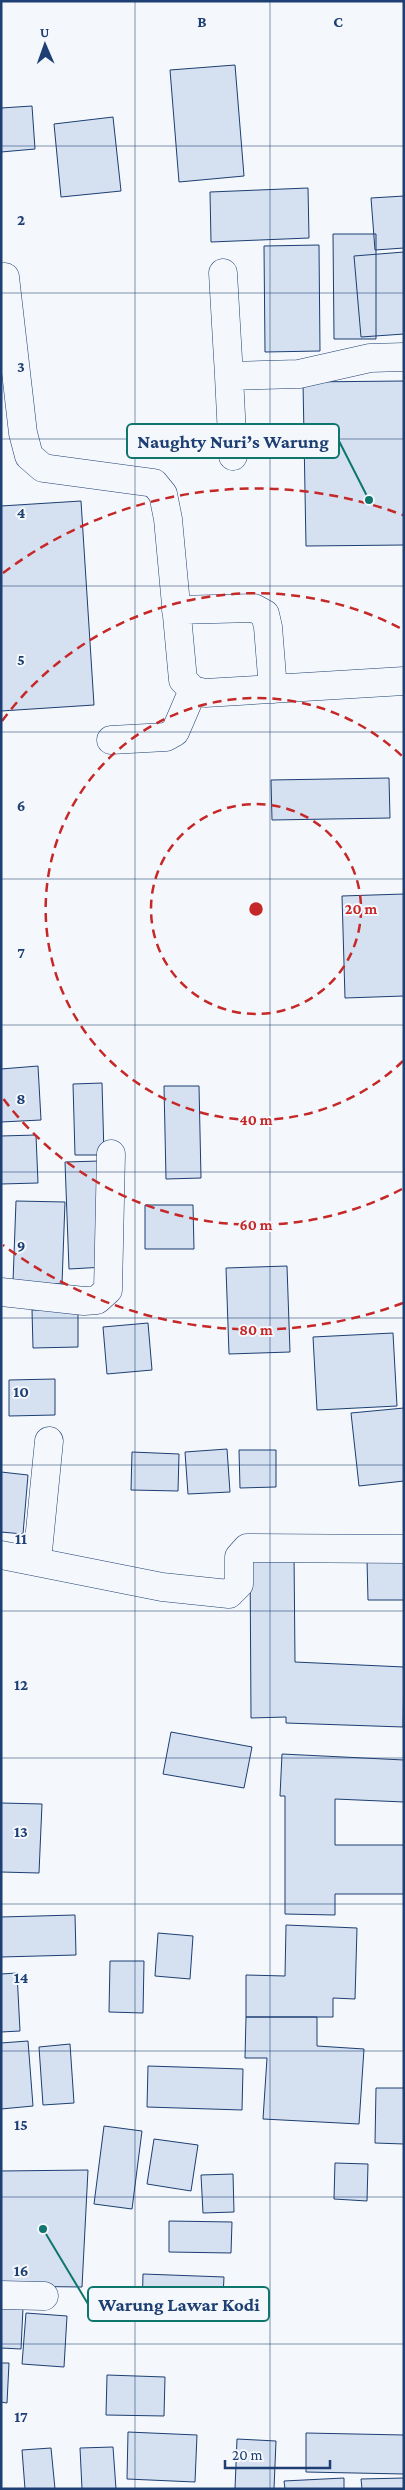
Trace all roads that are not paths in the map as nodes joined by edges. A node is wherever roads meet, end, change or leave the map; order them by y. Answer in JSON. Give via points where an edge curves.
{"nodes":[{"id":1,"x":223,"y":273,"type":"dead end"},
{"id":2,"x":5,"y":277,"type":"dead end"},
{"id":3,"x":404,"y":357,"type":"edge"},
{"id":4,"x":229,"y":376,"type":"junction"},
{"id":5,"x":233,"y":456,"type":"dead end"},
{"id":6,"x":176,"y":610,"type":"junction"},
{"id":7,"x":404,"y":681,"type":"edge"},
{"id":8,"x":273,"y":689,"type":"junction"},
{"id":9,"x":193,"y":690,"type":"junction"},
{"id":10,"x":110,"y":740,"type":"dead end"},
{"id":11,"x":111,"y":1154,"type":"dead end"},
{"id":12,"x":1,"y":1292,"type":"edge"},
{"id":13,"x":49,"y":1441,"type":"dead end"},
{"id":14,"x":404,"y":1549,"type":"edge"},
{"id":15,"x":1,"y":1555,"type":"edge"},
{"id":16,"x":37,"y":1561,"type":"junction"},
{"id":17,"x":1,"y":2296,"type":"edge"},
{"id":18,"x":44,"y":2296,"type":"dead end"}],
"edges":[{"from":1,"to":4,"type":"street"},
{"from":2,"to":6,"type":"street","via":[[23,433],[29,456],[43,468],[154,482],[163,494],[168,519]]},
{"from":3,"to":4,"type":"street","via":[[370,358],[299,374]]},
{"from":4,"to":5,"type":"street"},
{"from":6,"to":8,"type":"street","via":[[254,608],[265,614]]},
{"from":6,"to":9,"type":"street","via":[[183,680]]},
{"from":7,"to":8,"type":"street"},
{"from":8,"to":9,"type":"street","via":[[204,693]]},
{"from":9,"to":10,"type":"street","via":[[175,732],[166,737]]},
{"from":11,"to":12,"type":"street","via":[[108,1290],[97,1300],[84,1301]]},
{"from":13,"to":16,"type":"street"},
{"from":14,"to":16,"type":"street","via":[[247,1548],[239,1557],[239,1584],[229,1594],[162,1586]]},
{"from":15,"to":16,"type":"street"},
{"from":17,"to":18,"type":"street"}]}
